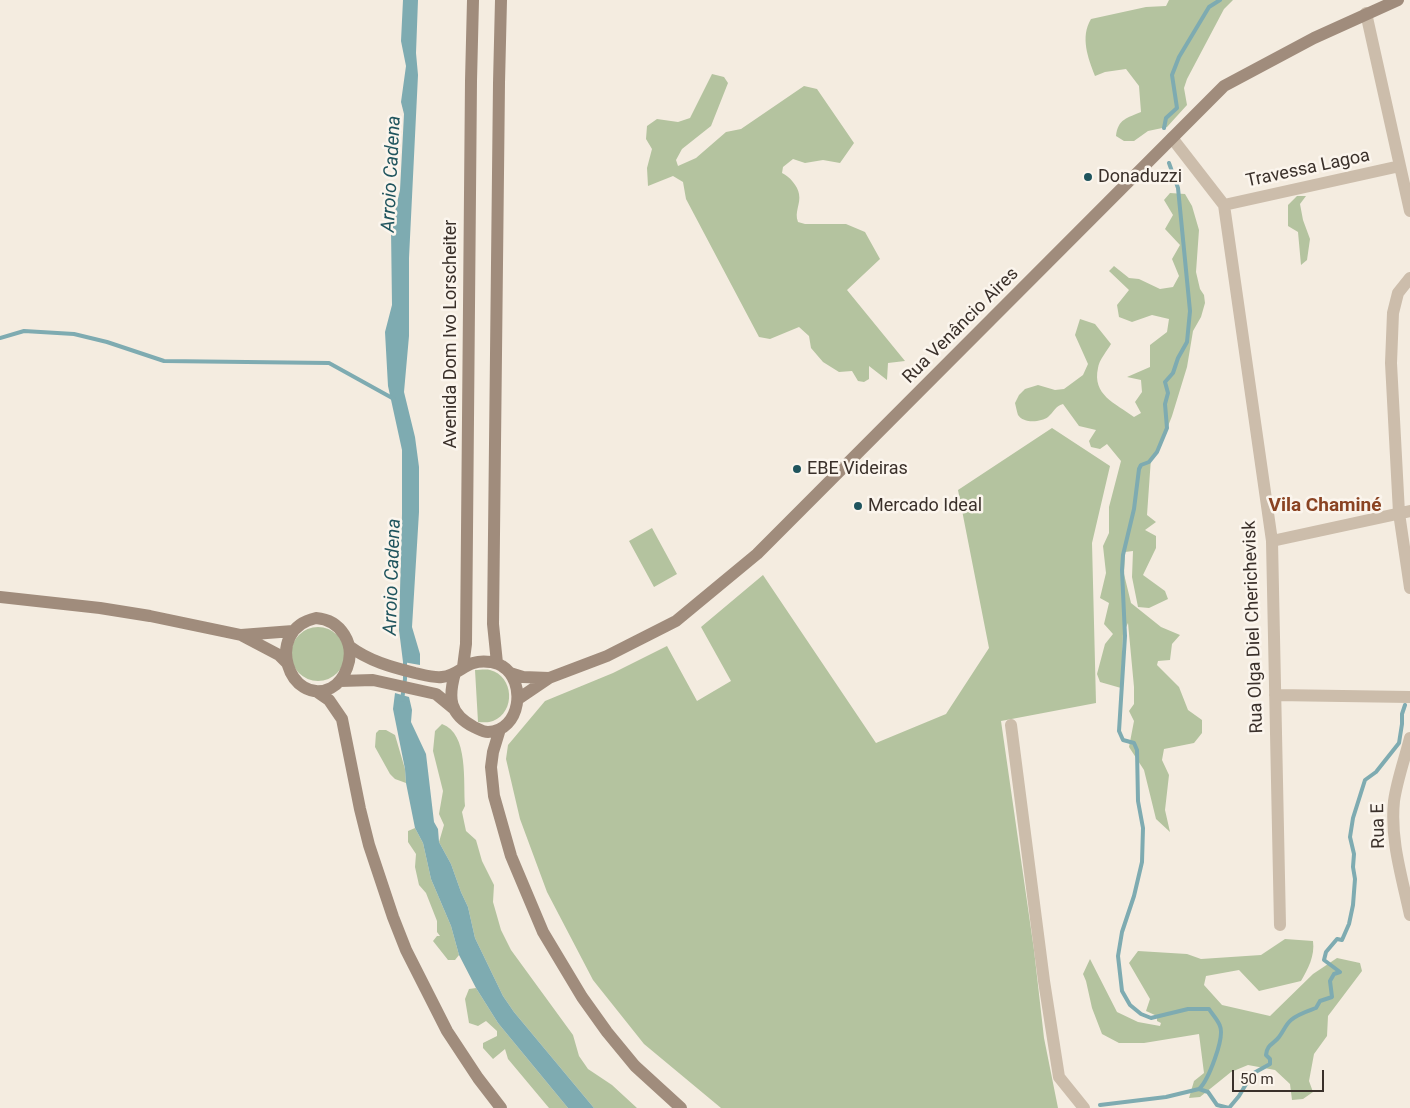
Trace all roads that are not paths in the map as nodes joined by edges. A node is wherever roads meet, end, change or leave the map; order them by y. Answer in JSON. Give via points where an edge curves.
{"nodes":[{"id":1,"x":473,"y":0,"type":"edge"},
{"id":2,"x":501,"y":0,"type":"edge"},
{"id":3,"x":1398,"y":0,"type":"edge"},
{"id":4,"x":1366,"y":13,"type":"junction"},
{"id":5,"x":1172,"y":138,"type":"junction"},
{"id":6,"x":1400,"y":166,"type":"junction"},
{"id":7,"x":1224,"y":205,"type":"junction"},
{"id":8,"x":1410,"y":211,"type":"edge"},
{"id":9,"x":1410,"y":278,"type":"edge"},
{"id":10,"x":1405,"y":512,"type":"edge"},
{"id":11,"x":1272,"y":541,"type":"junction"},
{"id":12,"x":1410,"y":588,"type":"edge"},
{"id":13,"x":0,"y":597,"type":"edge"},
{"id":14,"x":293,"y":631,"type":"junction"},
{"id":15,"x":241,"y":635,"type":"junction"},
{"id":16,"x":349,"y":646,"type":"junction"},
{"id":17,"x":286,"y":662,"type":"junction"},
{"id":18,"x":497,"y":663,"type":"junction"},
{"id":19,"x":459,"y":670,"type":"junction"},
{"id":20,"x":510,"y":673,"type":"junction"},
{"id":21,"x":549,"y":678,"type":"junction"},
{"id":22,"x":340,"y":681,"type":"junction"},
{"id":23,"x":316,"y":691,"type":"junction"},
{"id":24,"x":1275,"y":695,"type":"junction"},
{"id":25,"x":1410,"y":697,"type":"edge"},
{"id":26,"x":518,"y":699,"type":"junction"},
{"id":27,"x":453,"y":708,"type":"junction"},
{"id":28,"x":1011,"y":725,"type":"dead end"},
{"id":29,"x":500,"y":729,"type":"junction"},
{"id":30,"x":1410,"y":738,"type":"edge"},
{"id":31,"x":1410,"y":914,"type":"edge"},
{"id":32,"x":1280,"y":925,"type":"dead end"},
{"id":33,"x":501,"y":1108,"type":"edge"},
{"id":34,"x":681,"y":1108,"type":"edge"},
{"id":35,"x":1084,"y":1108,"type":"edge"}],
"edges":[{"from":1,"to":19,"type":"main road","name":"Avenida Dom Ivo Lorscheiter","via":[[466,644]]},
{"from":2,"to":18,"type":"main road","via":[[493,624]]},
{"from":3,"to":4,"type":"main road","name":"Rua Venâncio Aires"},
{"from":4,"to":5,"type":"main road","name":"Rua Venâncio Aires","via":[[1224,86]]},
{"from":4,"to":6,"type":"street"},
{"from":5,"to":7,"type":"street","name":"Rua Olga Diel Cherichevisk"},
{"from":5,"to":21,"type":"main road","name":"Rua Venâncio Aires","via":[[762,549],[676,621],[607,656]]},
{"from":6,"to":7,"type":"street","name":"Travessa Lagoa"},
{"from":6,"to":8,"type":"street"},
{"from":7,"to":11,"type":"street","name":"Rua Olga Diel Cherichevisk"},
{"from":9,"to":10,"type":"street","via":[[1398,293],[1393,313],[1391,363]]},
{"from":10,"to":11,"type":"street"},
{"from":10,"to":12,"type":"street"},
{"from":11,"to":24,"type":"street","name":"Rua Olga Diel Cherichevisk"},
{"from":13,"to":15,"type":"main road","via":[[100,608]]},
{"from":14,"to":15,"type":"main road"},
{"from":14,"to":16,"type":"main road","via":[[307,620],[325,618],[340,628]]},
{"from":14,"to":17,"type":"main road","via":[[286,646]]},
{"from":15,"to":17,"type":"main road"},
{"from":16,"to":19,"type":"main road","via":[[386,666],[429,676],[441,678]]},
{"from":16,"to":22,"type":"main road","via":[[348,665]]},
{"from":17,"to":23,"type":"main road","via":[[302,687]]},
{"from":18,"to":19,"type":"main road","via":[[474,662]]},
{"from":18,"to":20,"type":"main road"},
{"from":19,"to":27,"type":"main road","via":[[451,689]]},
{"from":20,"to":21,"type":"main road","name":"Rua Venâncio Aires"},
{"from":20,"to":26,"type":"main road"},
{"from":21,"to":26,"type":"main road","name":"Rua Venâncio Aires"},
{"from":22,"to":23,"type":"main road","via":[[325,690]]},
{"from":22,"to":27,"type":"main road","via":[[373,680],[436,694]]},
{"from":23,"to":33,"type":"main road","via":[[328,700],[342,719],[369,845],[406,950],[447,1031]]},
{"from":24,"to":25,"type":"street"},
{"from":24,"to":32,"type":"street","name":"Rua Olga Diel Cherichevisk"},
{"from":26,"to":29,"type":"main road","via":[[512,717]]},
{"from":27,"to":29,"type":"main road","via":[[461,719],[482,732]]},
{"from":28,"to":35,"type":"street","via":[[1059,1077]]},
{"from":29,"to":34,"type":"main road","via":[[492,760],[494,796],[511,856],[543,932],[607,1032],[635,1066]]},
{"from":30,"to":31,"type":"street","name":"Rua E","via":[[1394,800],[1393,826]]}]}
